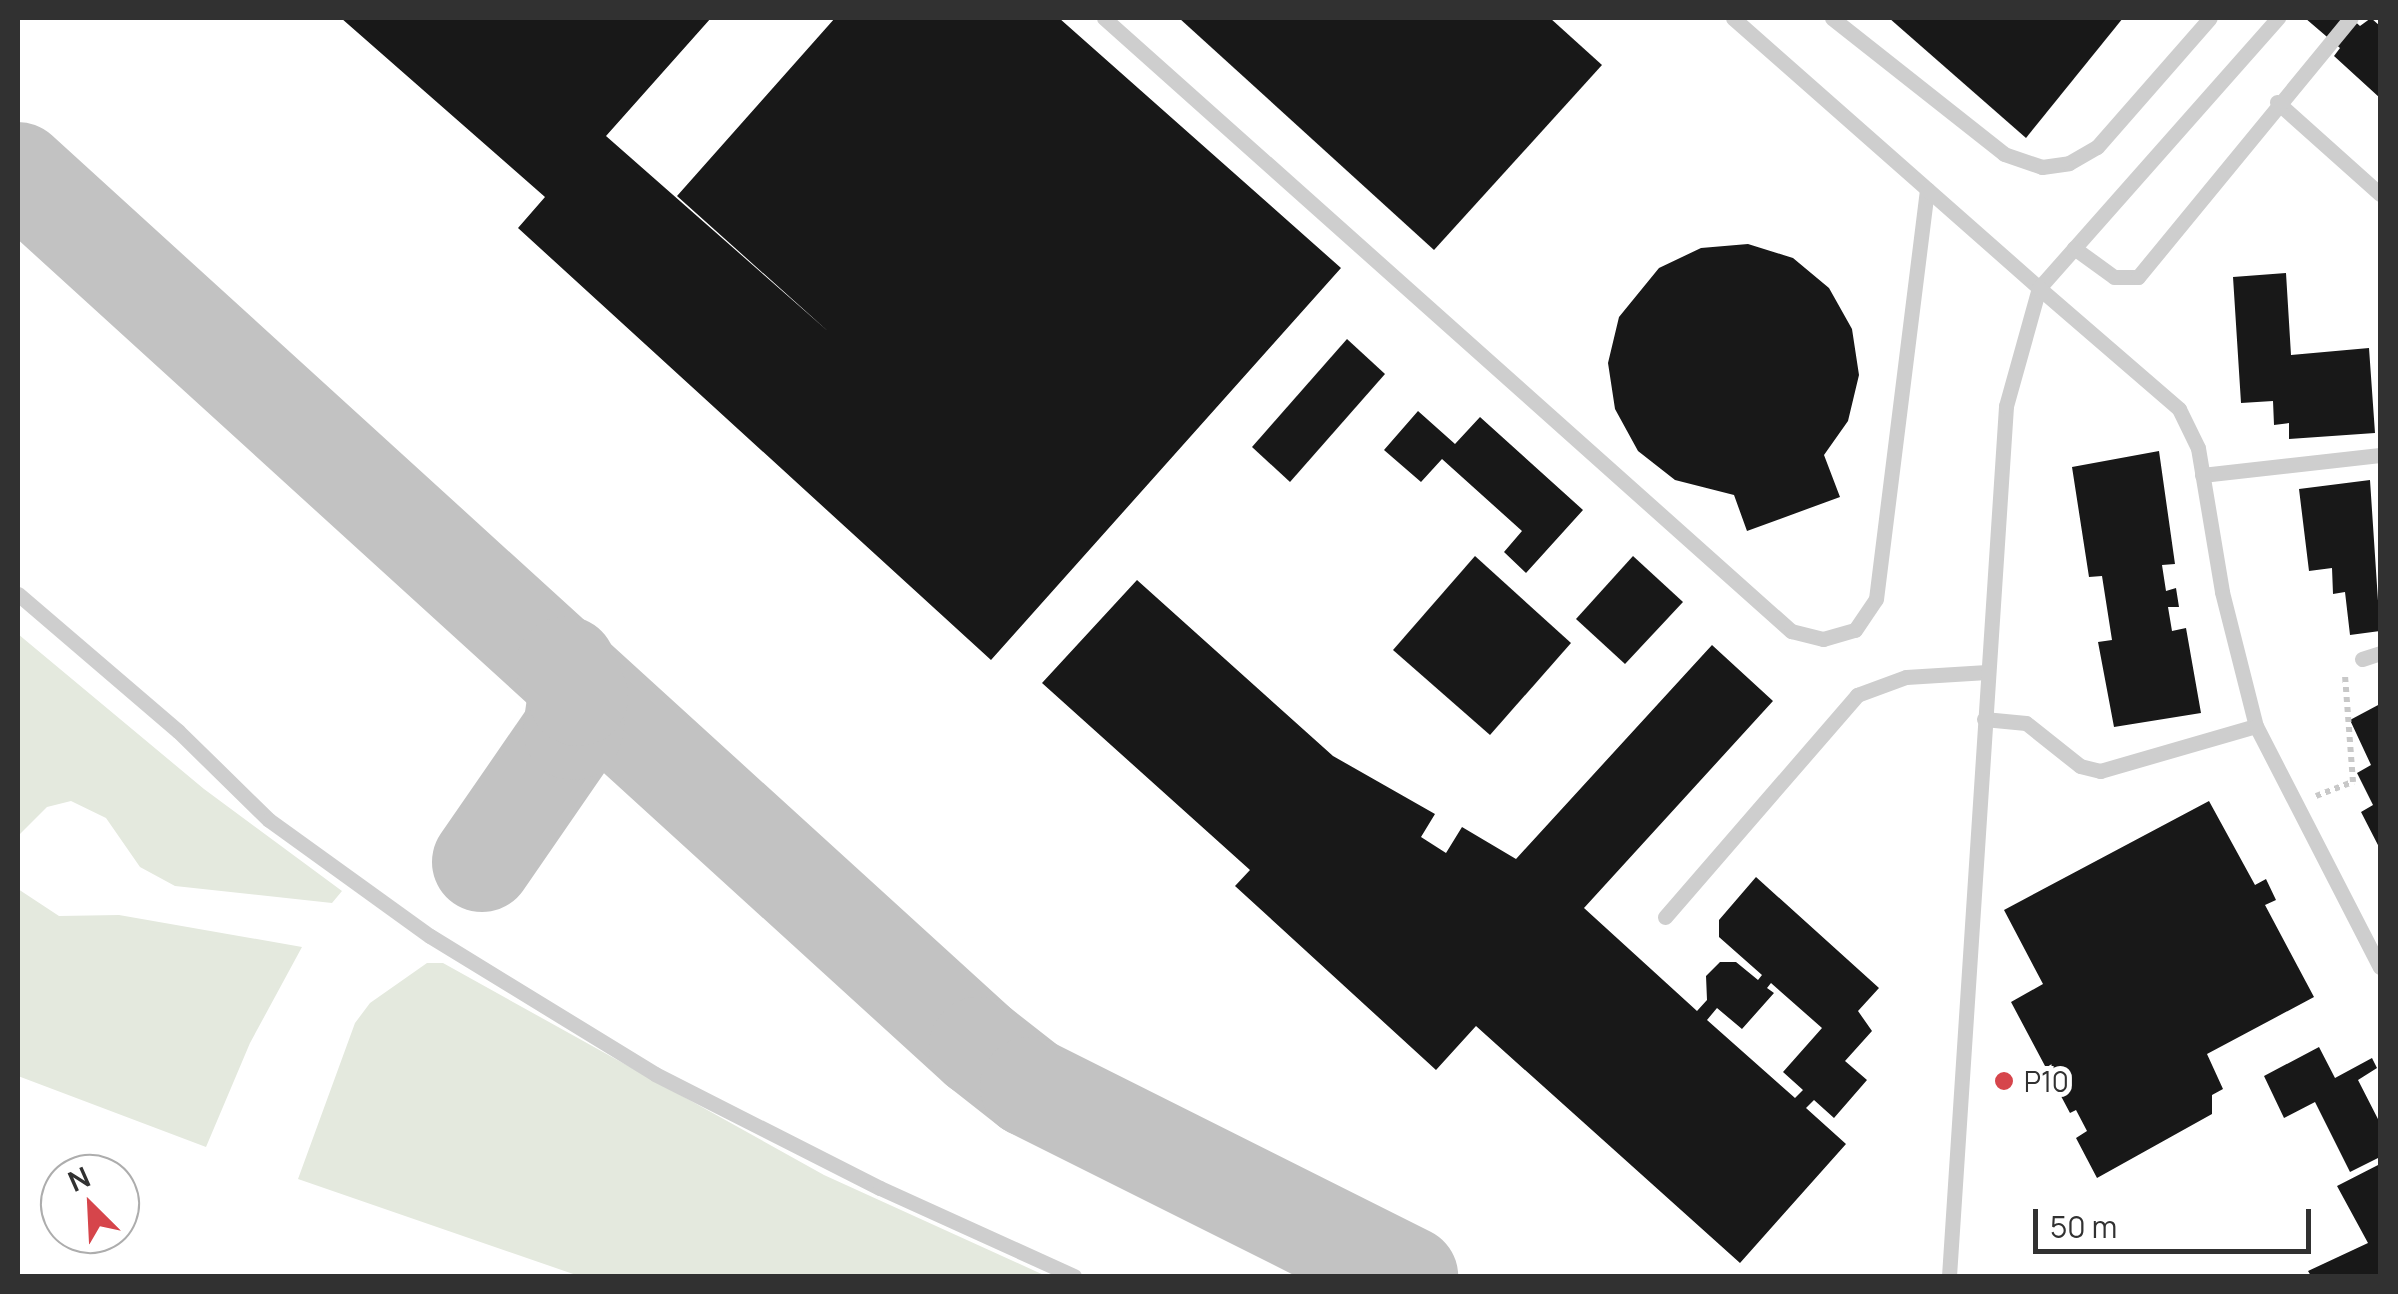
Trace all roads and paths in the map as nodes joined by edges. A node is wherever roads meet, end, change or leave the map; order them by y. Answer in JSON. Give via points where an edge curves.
{"nodes":[{"id":1,"x":1104,"y":18,"type":"edge"},
{"id":2,"x":1733,"y":18,"type":"edge"},
{"id":3,"x":1832,"y":18,"type":"edge"},
{"id":4,"x":2210,"y":18,"type":"edge"},
{"id":5,"x":2278,"y":18,"type":"edge"},
{"id":6,"x":2352,"y":18,"type":"edge"},
{"id":7,"x":2277,"y":102,"type":"junction"},
{"id":8,"x":1927,"y":189,"type":"junction"},
{"id":9,"x":2380,"y":194,"type":"edge"},
{"id":10,"x":2074,"y":248,"type":"junction"},
{"id":11,"x":2039,"y":288,"type":"junction"},
{"id":12,"x":2380,"y":455,"type":"edge"},
{"id":13,"x":2202,"y":475,"type":"junction"},
{"id":14,"x":18,"y":594,"type":"edge"},
{"id":15,"x":2380,"y":653,"type":"edge"},
{"id":16,"x":2362,"y":658,"type":"joint"},
{"id":17,"x":1987,"y":672,"type":"junction"},
{"id":18,"x":1984,"y":719,"type":"junction"},
{"id":19,"x":2256,"y":726,"type":"junction"},
{"id":20,"x":2296,"y":802,"type":"junction"},
{"id":21,"x":1665,"y":917,"type":"dead end"},
{"id":22,"x":2380,"y":967,"type":"edge"},
{"id":23,"x":1074,"y":1276,"type":"edge"},
{"id":24,"x":1949,"y":1276,"type":"edge"}],
"edges":[{"from":1,"to":8,"type":"lane","via":[[1792,631],[1823,640],[1855,630],[1876,599]]},
{"from":2,"to":8,"type":"lane"},
{"from":3,"to":4,"type":"lane","via":[[2004,154],[2042,166],[2097,148]]},
{"from":5,"to":10,"type":"lane"},
{"from":6,"to":7,"type":"lane"},
{"from":7,"to":9,"type":"lane"},
{"from":7,"to":10,"type":"lane","via":[[2138,276],[2114,277]]},
{"from":8,"to":11,"type":"lane"},
{"from":10,"to":11,"type":"lane"},
{"from":11,"to":13,"type":"lane","via":[[2179,408]]},
{"from":11,"to":17,"type":"lane","via":[[2006,406]]},
{"from":12,"to":13,"type":"lane"},
{"from":13,"to":19,"type":"lane","via":[[2222,592]]},
{"from":14,"to":23,"type":"lane","via":[[178,731],[268,820],[430,936],[655,1074]]},
{"from":15,"to":16,"type":"lane"},
{"from":16,"to":20,"type":"path","via":[[2345,672],[2354,782]]},
{"from":17,"to":18,"type":"lane"},
{"from":17,"to":21,"type":"lane","via":[[1906,678],[1857,695]]},
{"from":18,"to":19,"type":"lane","via":[[2026,723],[2080,766],[2100,771]]},
{"from":18,"to":24,"type":"lane"},
{"from":19,"to":20,"type":"lane"},
{"from":20,"to":22,"type":"lane"}]}
